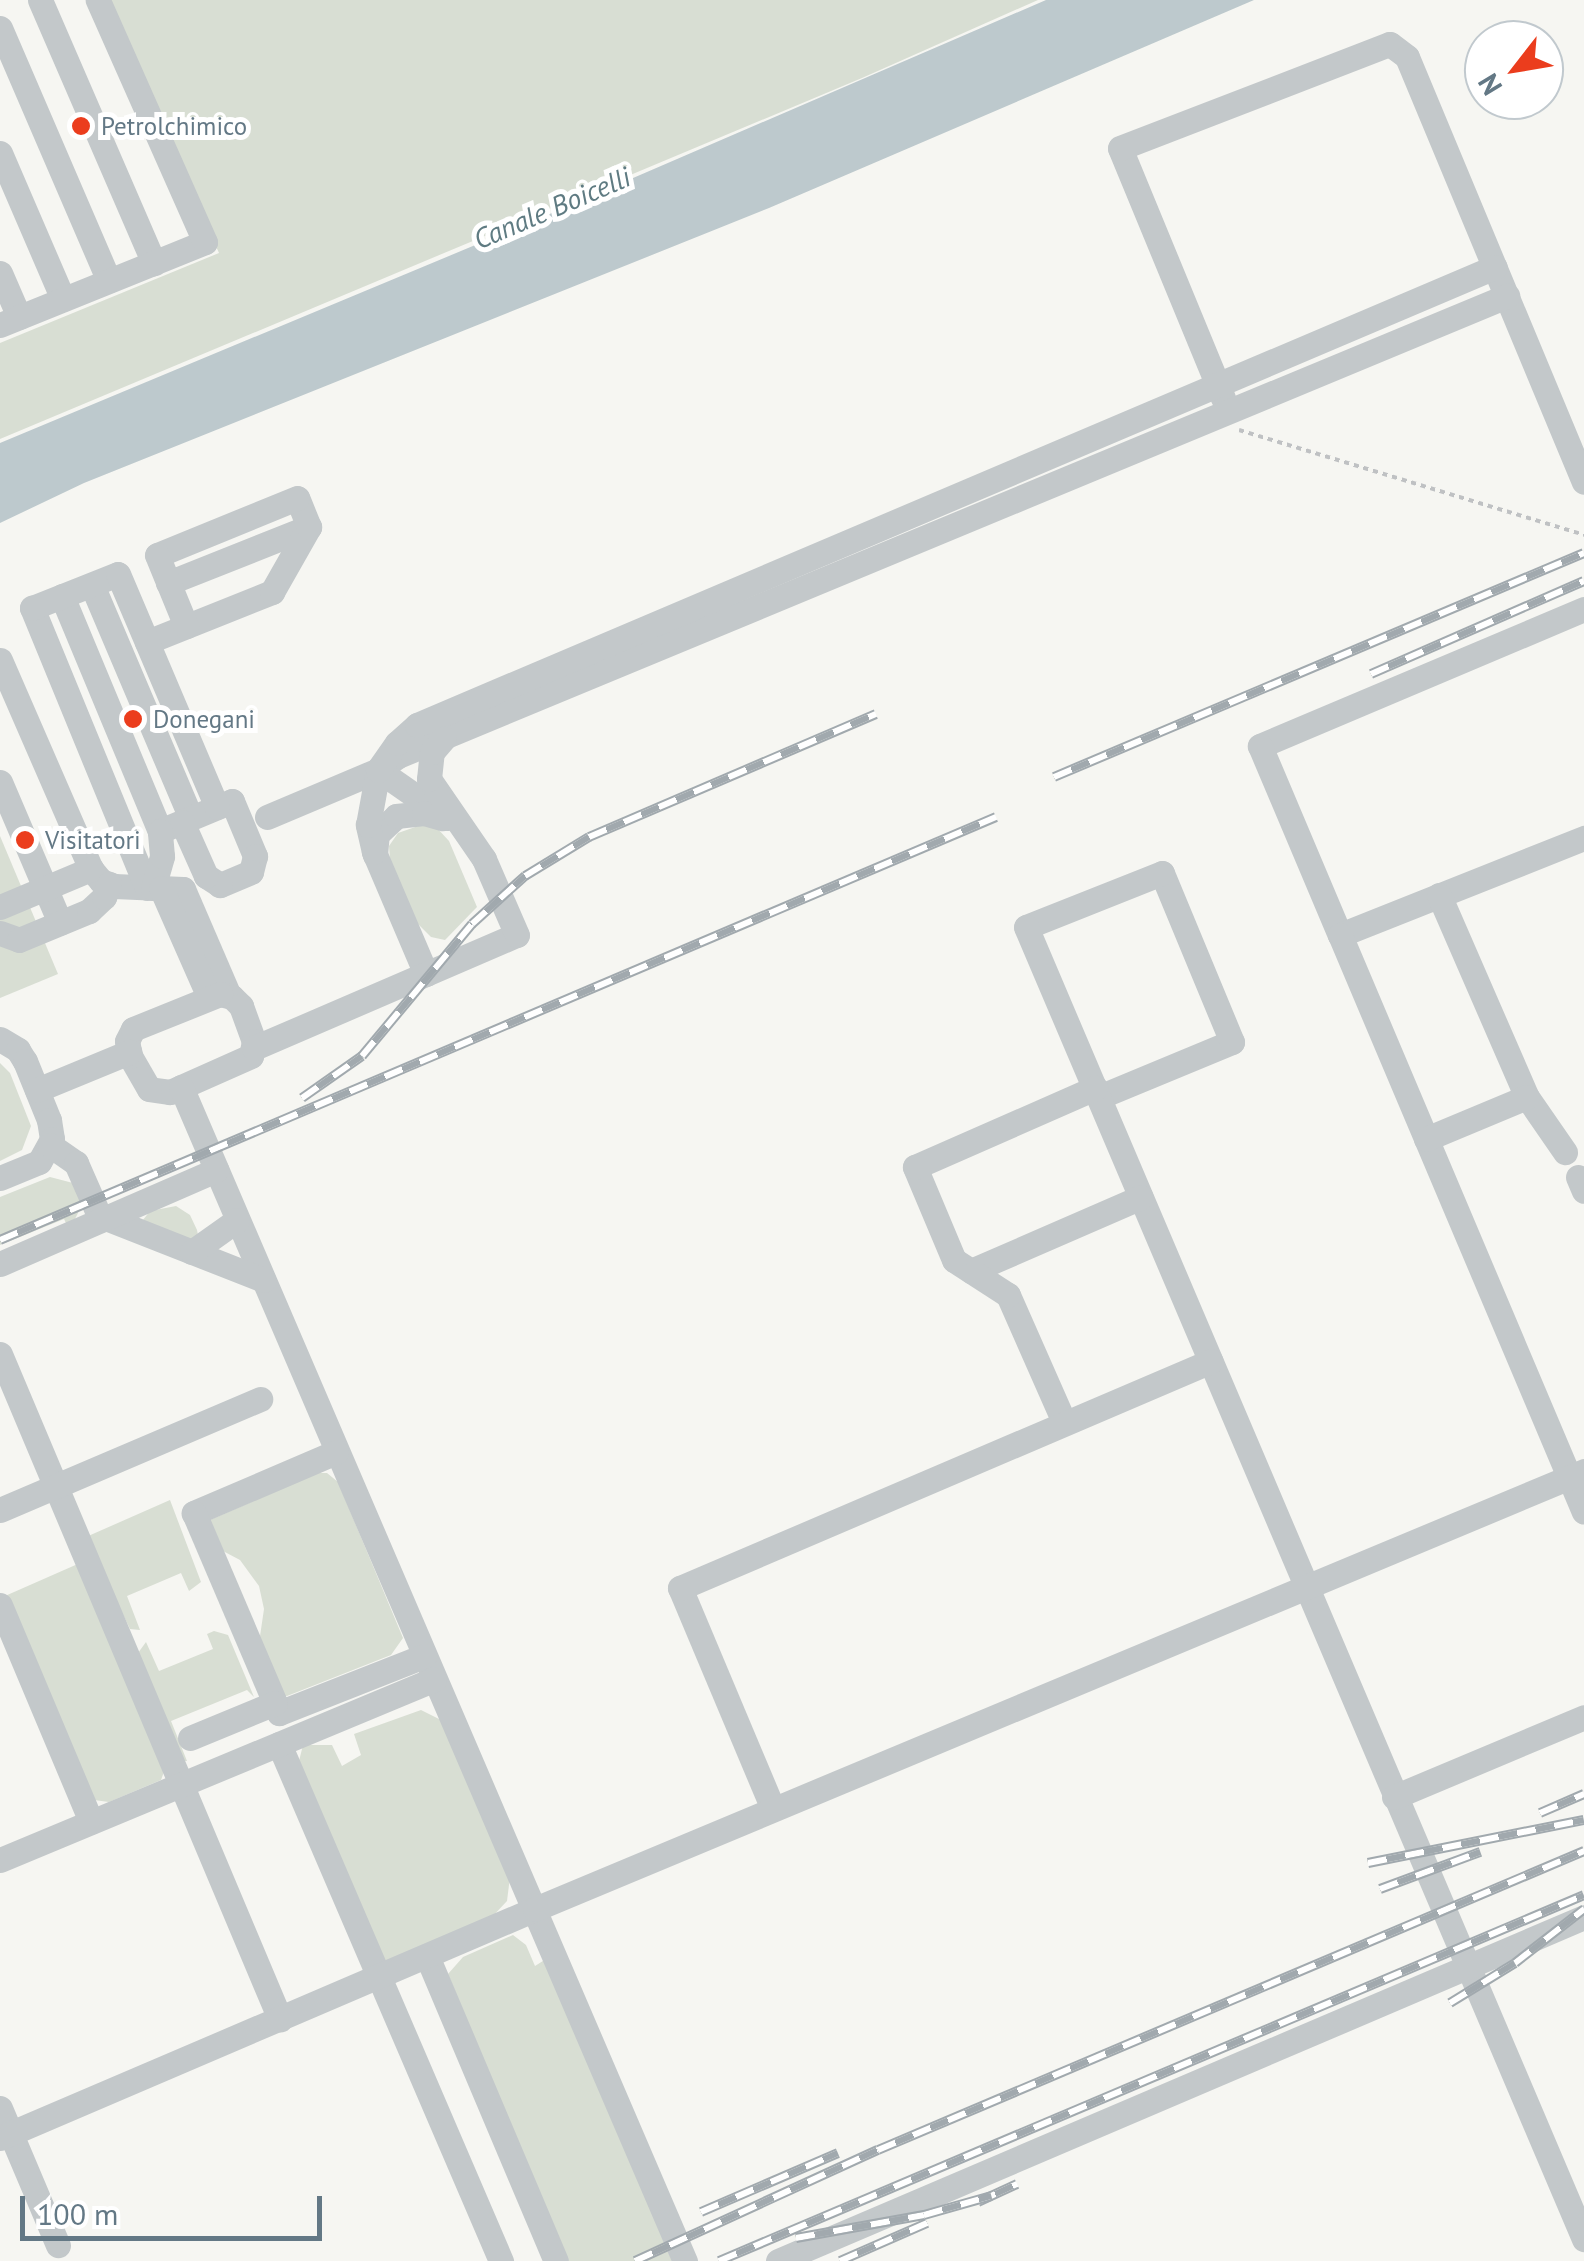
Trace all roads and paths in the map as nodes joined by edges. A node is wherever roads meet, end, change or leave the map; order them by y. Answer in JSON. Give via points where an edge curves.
{"nodes":[{"id":1,"x":40,"y":0,"type":"edge"},
{"id":2,"x":98,"y":0,"type":"edge"},
{"id":3,"x":0,"y":28,"type":"edge"},
{"id":4,"x":0,"y":153,"type":"edge"},
{"id":5,"x":154,"y":263,"type":"junction"},
{"id":6,"x":1495,"y":267,"type":"junction"},
{"id":7,"x":0,"y":273,"type":"edge"},
{"id":8,"x":109,"y":281,"type":"junction"},
{"id":9,"x":1507,"y":296,"type":"junction"},
{"id":10,"x":63,"y":299,"type":"junction"},
{"id":11,"x":10,"y":321,"type":"edge"},
{"id":12,"x":1217,"y":384,"type":"junction"},
{"id":13,"x":1228,"y":412,"type":"junction"},
{"id":14,"x":1584,"y":482,"type":"edge"},
{"id":15,"x":1584,"y":536,"type":"edge"},
{"id":16,"x":92,"y":584,"type":"junction"},
{"id":17,"x":62,"y":596,"type":"junction"},
{"id":18,"x":1584,"y":609,"type":"edge"},
{"id":19,"x":189,"y":625,"type":"junction"},
{"id":20,"x":146,"y":642,"type":"junction"},
{"id":21,"x":0,"y":660,"type":"edge"},
{"id":22,"x":444,"y":738,"type":"junction"},
{"id":23,"x":378,"y":770,"type":"junction"},
{"id":24,"x":0,"y":782,"type":"edge"},
{"id":25,"x":217,"y":808,"type":"junction"},
{"id":26,"x":266,"y":817,"type":"dead end"},
{"id":27,"x":178,"y":824,"type":"junction"},
{"id":28,"x":460,"y":830,"type":"junction"},
{"id":29,"x":1584,"y":838,"type":"edge"},
{"id":30,"x":376,"y":857,"type":"junction"},
{"id":31,"x":95,"y":869,"type":"junction"},
{"id":32,"x":45,"y":888,"type":"junction"},
{"id":33,"x":161,"y":888,"type":"junction"},
{"id":34,"x":1439,"y":896,"type":"junction"},
{"id":35,"x":0,"y":907,"type":"edge"},
{"id":36,"x":60,"y":923,"type":"junction"},
{"id":37,"x":0,"y":933,"type":"edge"},
{"id":38,"x":1340,"y":934,"type":"junction"},
{"id":39,"x":426,"y":974,"type":"junction"},
{"id":40,"x":220,"y":996,"type":"junction"},
{"id":41,"x":0,"y":1039,"type":"edge"},
{"id":42,"x":254,"y":1048,"type":"junction"},
{"id":43,"x":129,"y":1052,"type":"junction"},
{"id":44,"x":181,"y":1087,"type":"junction"},
{"id":45,"x":37,"y":1090,"type":"junction"},
{"id":46,"x":1097,"y":1092,"type":"junction"},
{"id":47,"x":1527,"y":1097,"type":"junction"},
{"id":48,"x":1426,"y":1138,"type":"junction"},
{"id":49,"x":50,"y":1145,"type":"junction"},
{"id":50,"x":1566,"y":1152,"type":"dead end"},
{"id":51,"x":216,"y":1170,"type":"junction"},
{"id":52,"x":0,"y":1178,"type":"edge"},
{"id":53,"x":1141,"y":1198,"type":"junction"},
{"id":54,"x":104,"y":1219,"type":"junction"},
{"id":55,"x":237,"y":1220,"type":"junction"},
{"id":56,"x":192,"y":1252,"type":"junction"},
{"id":57,"x":0,"y":1264,"type":"edge"},
{"id":58,"x":971,"y":1271,"type":"junction"},
{"id":59,"x":262,"y":1280,"type":"junction"},
{"id":60,"x":0,"y":1354,"type":"edge"},
{"id":61,"x":1211,"y":1361,"type":"junction"},
{"id":62,"x":260,"y":1399,"type":"dead end"},
{"id":63,"x":1064,"y":1422,"type":"junction"},
{"id":64,"x":336,"y":1452,"type":"junction"},
{"id":65,"x":1577,"y":1474,"type":"edge"},
{"id":66,"x":56,"y":1486,"type":"junction"},
{"id":67,"x":0,"y":1510,"type":"edge"},
{"id":68,"x":1584,"y":1512,"type":"edge"},
{"id":69,"x":1307,"y":1586,"type":"junction"},
{"id":70,"x":0,"y":1605,"type":"edge"},
{"id":71,"x":429,"y":1668,"type":"junction"},
{"id":72,"x":275,"y":1704,"type":"junction"},
{"id":73,"x":1584,"y":1717,"type":"edge"},
{"id":74,"x":190,"y":1738,"type":"dead end"},
{"id":75,"x":279,"y":1744,"type":"junction"},
{"id":76,"x":182,"y":1784,"type":"junction"},
{"id":77,"x":1394,"y":1797,"type":"junction"},
{"id":78,"x":773,"y":1809,"type":"junction"},
{"id":79,"x":91,"y":1822,"type":"junction"},
{"id":80,"x":0,"y":1860,"type":"edge"},
{"id":81,"x":535,"y":1908,"type":"junction"},
{"id":82,"x":1584,"y":1917,"type":"edge"},
{"id":83,"x":427,"y":1956,"type":"junction"},
{"id":84,"x":1467,"y":1968,"type":"junction"},
{"id":85,"x":379,"y":1976,"type":"junction"},
{"id":86,"x":280,"y":2018,"type":"junction"},
{"id":87,"x":0,"y":2108,"type":"edge"},
{"id":88,"x":6,"y":2136,"type":"edge"},
{"id":89,"x":1584,"y":2239,"type":"edge"},
{"id":90,"x":58,"y":2245,"type":"dead end"},
{"id":91,"x":501,"y":2261,"type":"edge"},
{"id":92,"x":556,"y":2261,"type":"edge"},
{"id":93,"x":685,"y":2261,"type":"edge"},
{"id":94,"x":778,"y":2261,"type":"edge"}],
"edges":[{"from":1,"to":5,"type":"street"},
{"from":2,"to":5,"type":"street","via":[[205,242]]},
{"from":3,"to":8,"type":"street"},
{"from":4,"to":10,"type":"street"},
{"from":5,"to":8,"type":"street"},
{"from":6,"to":9,"type":"street"},
{"from":6,"to":12,"type":"street"},
{"from":6,"to":12,"type":"street","via":[[1407,57],[1390,44],[1120,148]]},
{"from":7,"to":11,"type":"street"},
{"from":8,"to":10,"type":"street"},
{"from":9,"to":13,"type":"street"},
{"from":9,"to":14,"type":"street"},
{"from":10,"to":11,"type":"street"},
{"from":12,"to":13,"type":"street"},
{"from":12,"to":23,"type":"street","via":[[435,714],[397,743]]},
{"from":13,"to":15,"type":"path","via":[[1235,429]]},
{"from":13,"to":22,"type":"street"},
{"from":16,"to":17,"type":"street"},
{"from":16,"to":20,"type":"street","via":[[118,574]]},
{"from":16,"to":27,"type":"street"},
{"from":17,"to":27,"type":"street"},
{"from":17,"to":33,"type":"street","via":[[32,608],[129,844]]},
{"from":18,"to":38,"type":"street","via":[[1260,746]]},
{"from":19,"to":19,"type":"street","via":[[272,592],[309,527],[168,584]]},
{"from":19,"to":20,"type":"street"},
{"from":20,"to":25,"type":"street"},
{"from":21,"to":31,"type":"street"},
{"from":22,"to":23,"type":"street"},
{"from":22,"to":28,"type":"street","via":[[432,752],[429,779]]},
{"from":23,"to":26,"type":"street"},
{"from":23,"to":28,"type":"street"},
{"from":23,"to":30,"type":"street","via":[[368,825]]},
{"from":24,"to":32,"type":"street"},
{"from":25,"to":27,"type":"street"},
{"from":25,"to":27,"type":"street","via":[[232,801],[256,856],[250,872],[220,885],[206,876]]},
{"from":27,"to":33,"type":"street","via":[[162,856]]},
{"from":28,"to":30,"type":"street","via":[[424,813],[396,816],[377,834]]},
{"from":28,"to":39,"type":"street","via":[[488,869],[517,935]]},
{"from":29,"to":34,"type":"street"},
{"from":30,"to":39,"type":"street"},
{"from":31,"to":32,"type":"street"},
{"from":31,"to":33,"type":"street"},
{"from":31,"to":36,"type":"street","via":[[98,904]]},
{"from":32,"to":35,"type":"street"},
{"from":32,"to":36,"type":"street"},
{"from":33,"to":40,"type":"street"},
{"from":34,"to":38,"type":"street"},
{"from":34,"to":47,"type":"street"},
{"from":36,"to":37,"type":"street","via":[[19,940]]},
{"from":38,"to":48,"type":"street"},
{"from":39,"to":42,"type":"street"},
{"from":40,"to":42,"type":"street","via":[[242,1006]]},
{"from":40,"to":43,"type":"street","via":[[133,1029]]},
{"from":41,"to":45,"type":"street","via":[[18,1050]]},
{"from":42,"to":44,"type":"street","via":[[244,1061]]},
{"from":43,"to":44,"type":"street","via":[[148,1089],[162,1094]]},
{"from":43,"to":45,"type":"street"},
{"from":44,"to":51,"type":"street"},
{"from":45,"to":49,"type":"street"},
{"from":46,"to":46,"type":"street","via":[[1026,927],[1162,873],[1232,1042]]},
{"from":46,"to":53,"type":"street"},
{"from":46,"to":58,"type":"street","via":[[915,1167],[954,1260]]},
{"from":47,"to":48,"type":"street"},
{"from":47,"to":50,"type":"street"},
{"from":48,"to":65,"type":"street"},
{"from":49,"to":52,"type":"street","via":[[40,1162]]},
{"from":49,"to":54,"type":"street","via":[[76,1163]]},
{"from":51,"to":54,"type":"street"},
{"from":51,"to":55,"type":"street"},
{"from":53,"to":58,"type":"street"},
{"from":53,"to":61,"type":"street"},
{"from":54,"to":56,"type":"street"},
{"from":54,"to":57,"type":"street"},
{"from":55,"to":56,"type":"street"},
{"from":55,"to":59,"type":"street"},
{"from":56,"to":59,"type":"street"},
{"from":58,"to":63,"type":"street","via":[[1008,1295]]},
{"from":59,"to":64,"type":"street"},
{"from":60,"to":66,"type":"street"},
{"from":61,"to":63,"type":"street"},
{"from":61,"to":69,"type":"street"},
{"from":62,"to":66,"type":"street"},
{"from":63,"to":78,"type":"street","via":[[680,1588]]},
{"from":64,"to":71,"type":"street"},
{"from":64,"to":72,"type":"street","via":[[194,1513]]},
{"from":65,"to":68,"type":"street"},
{"from":65,"to":69,"type":"street"},
{"from":66,"to":67,"type":"street"},
{"from":66,"to":76,"type":"street"},
{"from":69,"to":77,"type":"street"},
{"from":69,"to":78,"type":"street"},
{"from":70,"to":79,"type":"street"},
{"from":71,"to":72,"type":"street","via":[[279,1713]]},
{"from":71,"to":75,"type":"street"},
{"from":71,"to":81,"type":"street"},
{"from":72,"to":74,"type":"street"},
{"from":73,"to":77,"type":"street"},
{"from":75,"to":76,"type":"street"},
{"from":75,"to":85,"type":"street"},
{"from":76,"to":79,"type":"street"},
{"from":76,"to":86,"type":"street"},
{"from":77,"to":84,"type":"street"},
{"from":78,"to":81,"type":"street"},
{"from":79,"to":80,"type":"street"},
{"from":81,"to":83,"type":"street"},
{"from":81,"to":93,"type":"street"},
{"from":82,"to":84,"type":"street"},
{"from":83,"to":85,"type":"street"},
{"from":83,"to":92,"type":"street"},
{"from":84,"to":89,"type":"street"},
{"from":84,"to":94,"type":"street"},
{"from":85,"to":86,"type":"street"},
{"from":85,"to":91,"type":"street"},
{"from":86,"to":88,"type":"street"},
{"from":87,"to":88,"type":"street"},
{"from":88,"to":90,"type":"street"}]}
